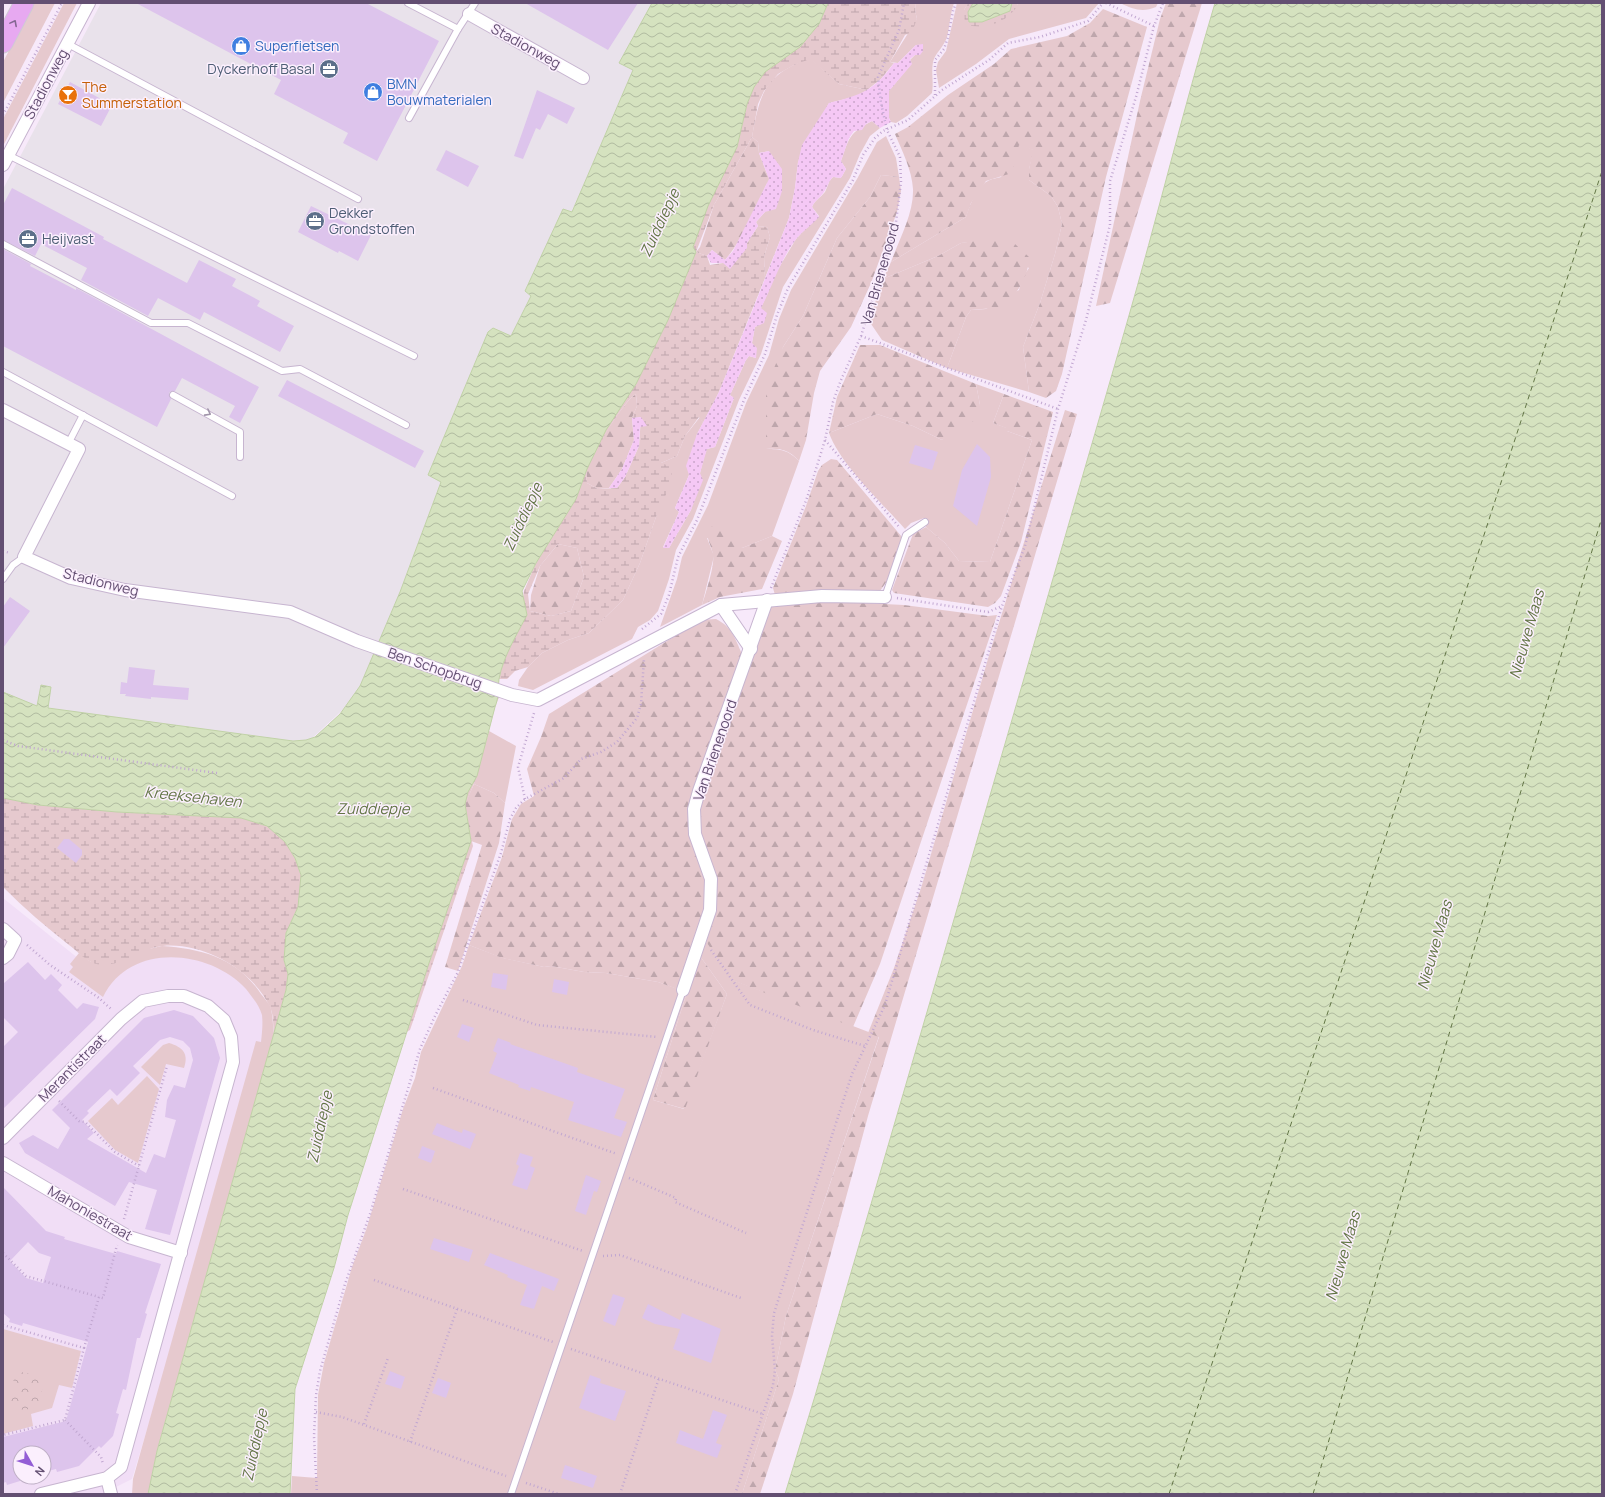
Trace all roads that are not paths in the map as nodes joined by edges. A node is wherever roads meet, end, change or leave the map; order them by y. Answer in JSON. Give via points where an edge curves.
{"nodes":[{"id":1,"x":24,"y":3,"type":"edge"},
{"id":2,"x":89,"y":3,"type":"edge"},
{"id":3,"x":408,"y":3,"type":"edge"},
{"id":4,"x":472,"y":8,"type":"edge"},
{"id":5,"x":458,"y":28,"type":"junction"},
{"id":6,"x":3,"y":43,"type":"edge"},
{"id":7,"x":68,"y":44,"type":"junction"},
{"id":8,"x":583,"y":78,"type":"dead end"},
{"id":9,"x":409,"y":118,"type":"dead end"},
{"id":10,"x":6,"y":160,"type":"edge"},
{"id":11,"x":358,"y":199,"type":"dead end"},
{"id":12,"x":3,"y":244,"type":"edge"},
{"id":13,"x":414,"y":356,"type":"dead end"},
{"id":14,"x":3,"y":372,"type":"edge"},
{"id":15,"x":173,"y":395,"type":"dead end"},
{"id":16,"x":3,"y":410,"type":"edge"},
{"id":17,"x":84,"y":415,"type":"junction"},
{"id":18,"x":406,"y":425,"type":"dead end"},
{"id":19,"x":68,"y":444,"type":"junction"},
{"id":20,"x":240,"y":457,"type":"dead end"},
{"id":21,"x":232,"y":496,"type":"dead end"},
{"id":22,"x":925,"y":522,"type":"dead end"},
{"id":23,"x":24,"y":557,"type":"junction"},
{"id":24,"x":3,"y":579,"type":"edge"},
{"id":25,"x":885,"y":597,"type":"joint"},
{"id":26,"x":767,"y":600,"type":"junction"},
{"id":27,"x":721,"y":605,"type":"junction"},
{"id":28,"x":357,"y":641,"type":"joint"},
{"id":29,"x":751,"y":649,"type":"junction"},
{"id":30,"x":3,"y":929,"type":"edge"},
{"id":31,"x":3,"y":958,"type":"edge"},
{"id":32,"x":683,"y":990,"type":"joint"},
{"id":33,"x":3,"y":1138,"type":"edge"},
{"id":34,"x":3,"y":1162,"type":"edge"},
{"id":35,"x":181,"y":1253,"type":"junction"},
{"id":36,"x":107,"y":1478,"type":"junction"},
{"id":37,"x":41,"y":1494,"type":"edge"},
{"id":38,"x":111,"y":1494,"type":"edge"},
{"id":39,"x":512,"y":1494,"type":"edge"}],
"edges":[{"from":6,"to":1,"type":"main road","one_way":true},
{"from":2,"to":7,"type":"street","name":"Stadionweg"},
{"from":3,"to":5,"type":"lane"},
{"from":4,"to":5,"type":"lane","name":"Stadionweg"},
{"from":4,"to":8,"type":"street","name":"Stadionweg"},
{"from":5,"to":9,"type":"lane","name":"Stadionweg"},
{"from":7,"to":10,"type":"street","name":"Stadionweg"},
{"from":7,"to":11,"type":"lane"},
{"from":10,"to":13,"type":"lane"},
{"from":12,"to":18,"type":"lane","via":[[151,323],[188,323],[282,371],[300,369]]},
{"from":14,"to":17,"type":"lane"},
{"from":15,"to":20,"type":"lane","one_way":true,"via":[[240,432]]},
{"from":16,"to":19,"type":"street"},
{"from":17,"to":19,"type":"lane"},
{"from":17,"to":21,"type":"lane"},
{"from":19,"to":23,"type":"street","via":[[79,449]]},
{"from":22,"to":25,"type":"lane","via":[[906,535]]},
{"from":23,"to":24,"type":"lane","via":[[13,565]]},
{"from":23,"to":28,"type":"street","name":"Stadionweg","via":[[71,578],[125,590],[290,612]]},
{"from":25,"to":26,"type":"street","via":[[822,596]]},
{"from":26,"to":27,"type":"street"},
{"from":26,"to":29,"type":"street","name":"Van Brienenoord"},
{"from":27,"to":28,"type":"street","name":"Ben Schopbrug","via":[[538,700],[512,695]]},
{"from":27,"to":29,"type":"street"},
{"from":29,"to":32,"type":"street","name":"Van Brienenoord","via":[[694,809],[695,834],[711,879],[710,910]]},
{"from":30,"to":31,"type":"street","via":[[15,940]]},
{"from":32,"to":39,"type":"lane"},
{"from":33,"to":35,"type":"street","name":"Merantistraat","via":[[121,1019],[143,1001],[184,996],[208,1006],[224,1020],[231,1037],[233,1062]]},
{"from":34,"to":35,"type":"street","name":"Mahoniestraat","via":[[129,1237]]},
{"from":35,"to":36,"type":"street","via":[[121,1467]]},
{"from":36,"to":37,"type":"street"},
{"from":36,"to":38,"type":"street"}]}
